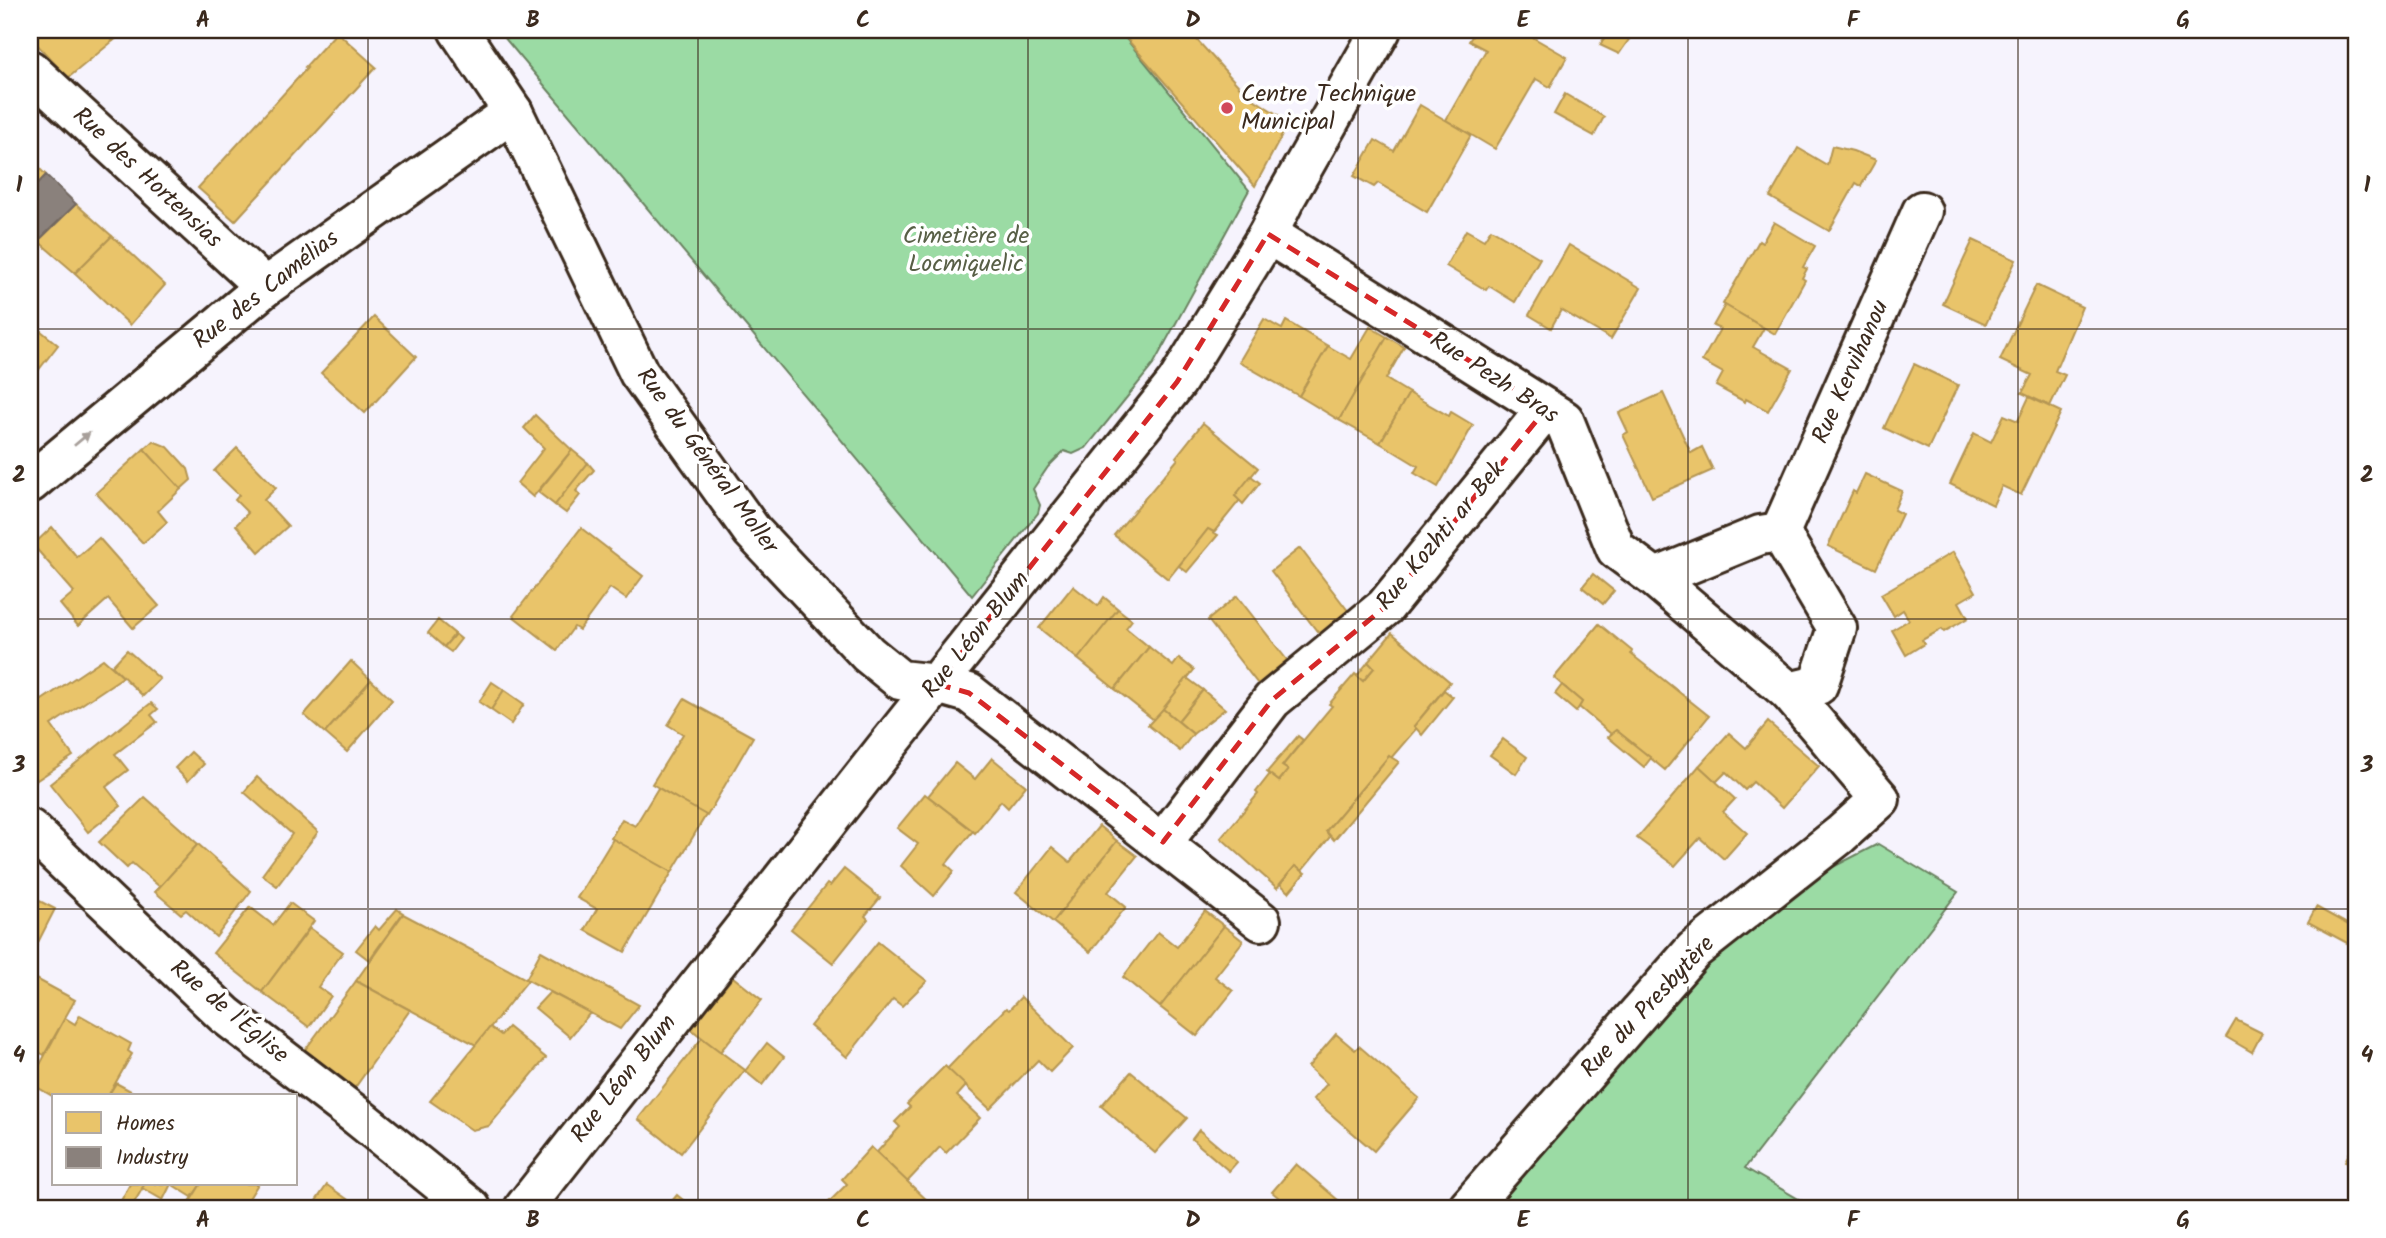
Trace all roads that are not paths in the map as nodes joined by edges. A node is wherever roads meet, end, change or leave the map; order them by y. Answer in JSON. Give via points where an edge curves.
{"nodes":[{"id":1,"x":458,"y":30,"type":"edge"},
{"id":2,"x":1381,"y":30,"type":"edge"},
{"id":3,"x":30,"y":70,"type":"edge"},
{"id":4,"x":513,"y":112,"type":"junction"},
{"id":5,"x":1922,"y":211,"type":"dead end"},
{"id":6,"x":1268,"y":234,"type":"junction"},
{"id":7,"x":265,"y":287,"type":"junction"},
{"id":8,"x":1546,"y":409,"type":"junction"},
{"id":9,"x":30,"y":483,"type":"edge"},
{"id":10,"x":1780,"y":532,"type":"junction"},
{"id":11,"x":1655,"y":578,"type":"junction"},
{"id":12,"x":937,"y":684,"type":"junction"},
{"id":13,"x":1789,"y":692,"type":"junction"},
{"id":14,"x":1880,"y":799,"type":"joint"},
{"id":15,"x":30,"y":829,"type":"edge"},
{"id":16,"x":1163,"y":842,"type":"junction"},
{"id":17,"x":1261,"y":922,"type":"dead end"},
{"id":18,"x":471,"y":1208,"type":"edge"},
{"id":19,"x":524,"y":1208,"type":"edge"},
{"id":20,"x":1468,"y":1208,"type":"edge"}],
"edges":[{"from":1,"to":4,"type":"street","name":"Rue du Général Moller"},
{"from":2,"to":6,"type":"street","name":"Rue Léon Blum"},
{"from":3,"to":7,"type":"street","name":"Rue des Hortensias"},
{"from":4,"to":7,"type":"street","name":"Rue des Camélias"},
{"from":4,"to":12,"type":"street","name":"Rue du Général Moller","via":[[639,373],[752,531],[868,654],[900,680]]},
{"from":5,"to":10,"type":"street","name":"Rue Kervihanou"},
{"from":6,"to":8,"type":"street","name":"Rue Pezh Bras"},
{"from":6,"to":12,"type":"street","name":"Rue Léon Blum","via":[[1177,382]]},
{"from":9,"to":7,"type":"street","name":"Rue des Camélias","one_way":true},
{"from":8,"to":11,"type":"street","name":"Rue Pezh Bras","via":[[1564,420],[1616,549]]},
{"from":8,"to":16,"type":"street","name":"Rue Kozhti ar Bek","via":[[1385,607],[1272,700]]},
{"from":10,"to":11,"type":"street","via":[[1760,535]]},
{"from":10,"to":13,"type":"street","via":[[1837,628],[1818,685]]},
{"from":11,"to":13,"type":"street","name":"Rue Pezh Bras"},
{"from":12,"to":16,"type":"street","via":[[969,693]]},
{"from":12,"to":19,"type":"street","name":"Rue Léon Blum"},
{"from":13,"to":14,"type":"street","name":"Rue Pezh Bras"},
{"from":14,"to":20,"type":"street","name":"Rue du Presbytère","via":[[1694,950]]},
{"from":15,"to":18,"type":"street","name":"Rue de l'Église","via":[[225,1015]]},
{"from":16,"to":17,"type":"street"}]}
